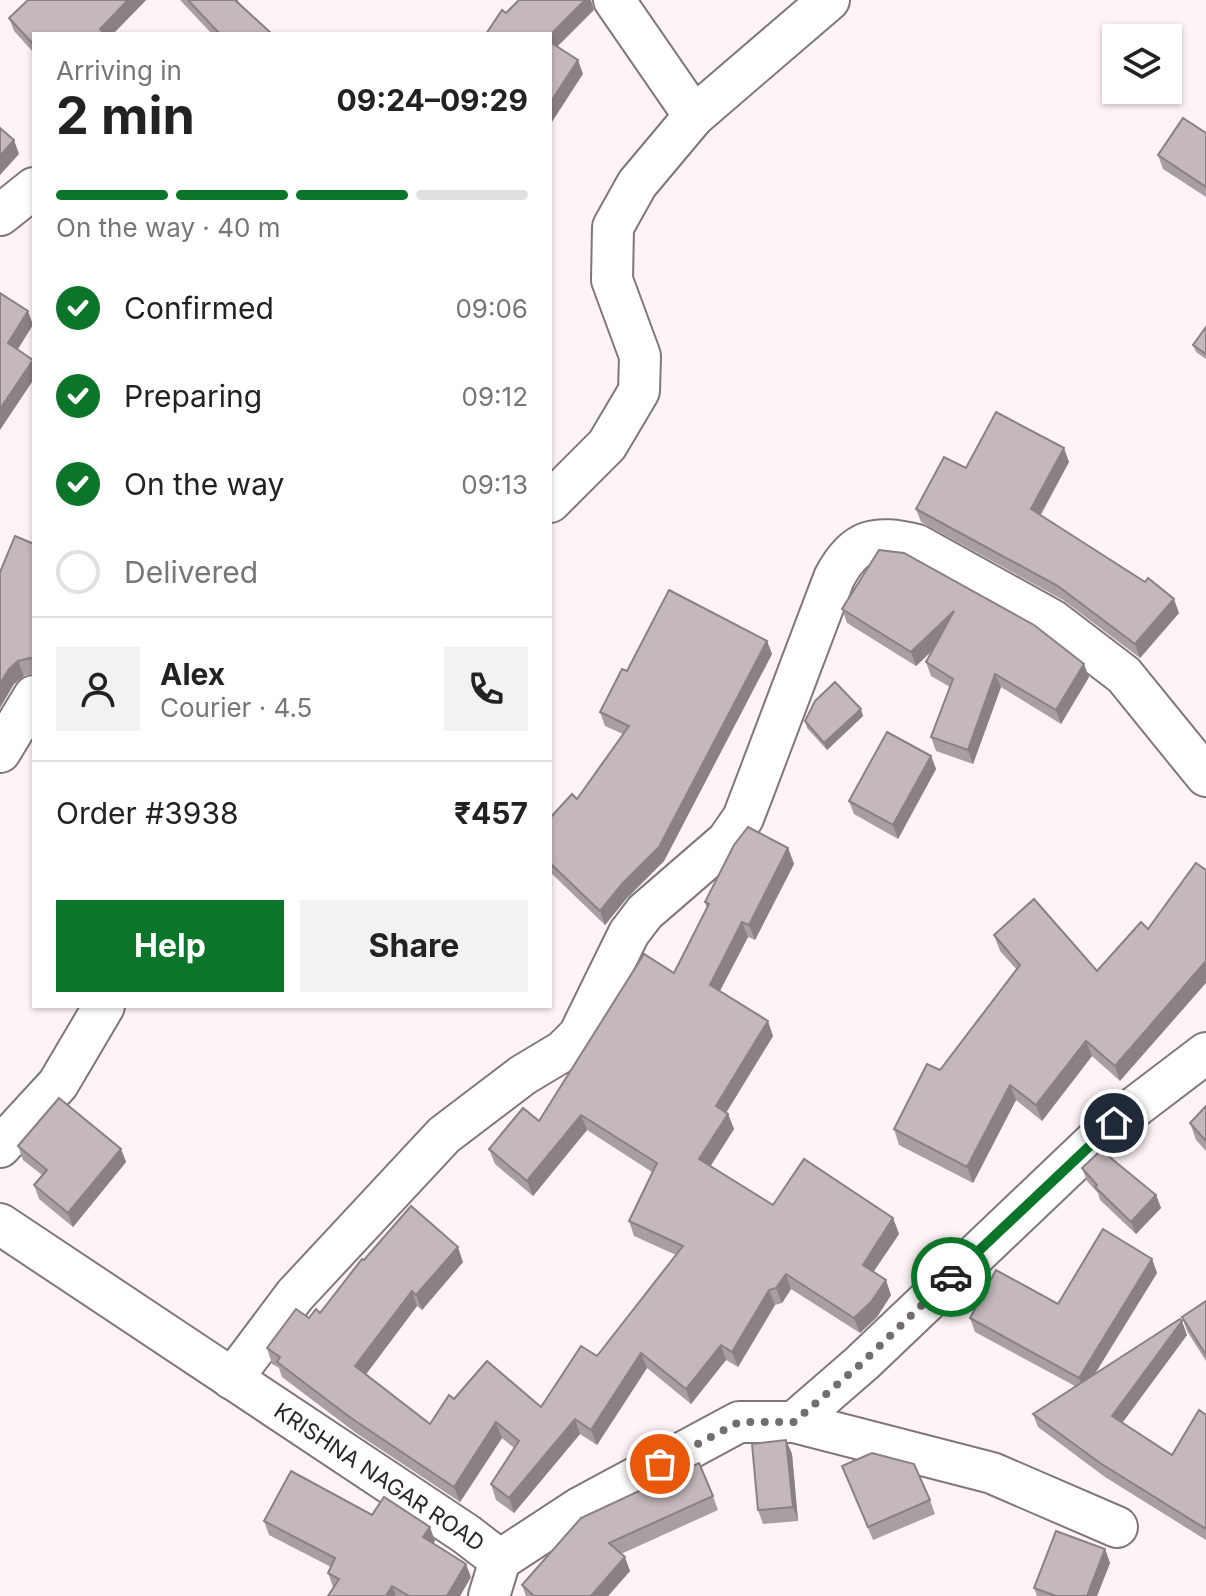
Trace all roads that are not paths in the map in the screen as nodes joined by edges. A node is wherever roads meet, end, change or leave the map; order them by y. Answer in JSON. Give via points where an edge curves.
{"nodes":[{"id":1,"x":614,"y":0,"type":"edge"},
{"id":2,"x":829,"y":0,"type":"edge"},
{"id":3,"x":694,"y":116,"type":"junction"},
{"id":4,"x":32,"y":190,"type":"edge"},
{"id":5,"x":0,"y":215,"type":"edge"},
{"id":6,"x":552,"y":500,"type":"edge"},
{"id":7,"x":32,"y":699,"type":"edge"},
{"id":8,"x":0,"y":752,"type":"edge"},
{"id":9,"x":1206,"y":776,"type":"edge"},
{"id":10,"x":103,"y":1008,"type":"edge"},
{"id":11,"x":1206,"y":1053,"type":"edge"},
{"id":12,"x":0,"y":1147,"type":"edge"},
{"id":13,"x":0,"y":1224,"type":"edge"},
{"id":14,"x":232,"y":1379,"type":"junction"},
{"id":15,"x":794,"y":1422,"type":"junction"},
{"id":16,"x":1117,"y":1527,"type":"dead end"},
{"id":17,"x":494,"y":1578,"type":"edge"}],
"edges":[{"from":1,"to":3,"type":"street"},
{"from":2,"to":3,"type":"street"},
{"from":3,"to":6,"type":"street","via":[[637,184],[613,227],[612,280],[640,356],[639,391],[607,445]]},
{"from":4,"to":5,"type":"street"},
{"from":7,"to":8,"type":"street"},
{"from":9,"to":14,"type":"street","via":[[1124,675],[1052,620],[917,545],[893,539],[866,541],[845,557],[834,578],[743,818],[727,841],[645,912],[629,933],[579,1035],[444,1135],[295,1295]]},
{"from":10,"to":12,"type":"street","via":[[58,1084]]},
{"from":11,"to":15,"type":"street","via":[[1114,1123]]},
{"from":13,"to":14,"type":"street","name":"KRISHNA NAGAR ROAD"},
{"from":14,"to":17,"type":"street","name":"KRISHNA NAGAR ROAD","via":[[466,1534]]},
{"from":15,"to":16,"type":"street","name":"KRISHNA NAGAR ROAD","via":[[992,1473]]},
{"from":15,"to":17,"type":"street","name":"KRISHNA NAGAR ROAD","via":[[739,1422],[581,1507]]}]}
